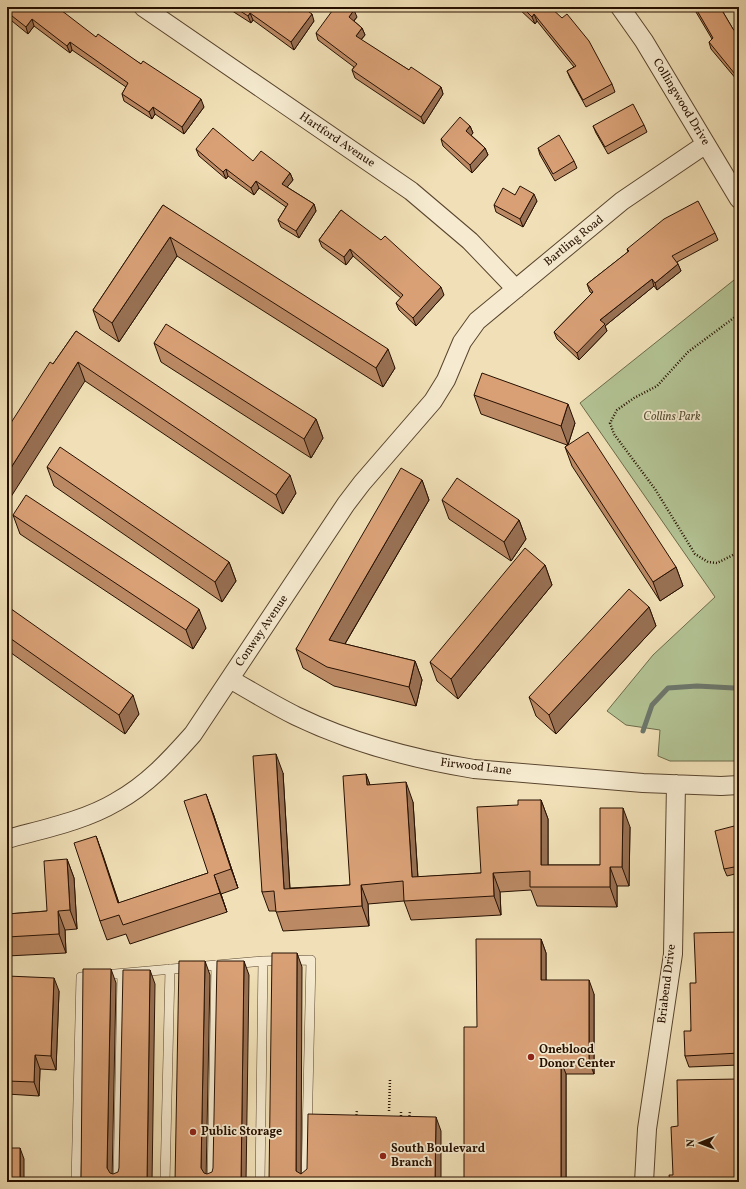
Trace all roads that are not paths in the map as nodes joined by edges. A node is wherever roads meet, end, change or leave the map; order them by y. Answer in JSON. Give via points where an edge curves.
{"nodes":[{"id":1,"x":143,"y":7,"type":"edge"},
{"id":2,"x":620,"y":7,"type":"edge"},
{"id":3,"x":706,"y":144,"type":"junction"},
{"id":4,"x":739,"y":199,"type":"edge"},
{"id":5,"x":516,"y":289,"type":"junction"},
{"id":6,"x":458,"y":353,"type":"joint"},
{"id":7,"x":230,"y":679,"type":"junction"},
{"id":8,"x":676,"y":784,"type":"junction"},
{"id":9,"x":739,"y":785,"type":"edge"},
{"id":10,"x":7,"y":839,"type":"edge"},
{"id":11,"x":263,"y":961,"type":"junction"},
{"id":12,"x":216,"y":965,"type":"junction"},
{"id":13,"x":170,"y":969,"type":"junction"},
{"id":14,"x":122,"y":974,"type":"junction"},
{"id":15,"x":76,"y":1182,"type":"edge"},
{"id":16,"x":118,"y":1182,"type":"edge"},
{"id":17,"x":165,"y":1182,"type":"edge"},
{"id":18,"x":212,"y":1182,"type":"edge"},
{"id":19,"x":260,"y":1182,"type":"edge"},
{"id":20,"x":306,"y":1182,"type":"edge"},
{"id":21,"x":644,"y":1182,"type":"edge"}],
"edges":[{"from":1,"to":5,"type":"street","name":"Hartford Avenue","via":[[411,191],[466,236]]},
{"from":2,"to":3,"type":"street","name":"Collingwood Drive","via":[[644,41]]},
{"from":3,"to":4,"type":"street","name":"Collingwood Drive"},
{"from":3,"to":5,"type":"street","name":"Bartling Road","via":[[622,202]]},
{"from":5,"to":6,"type":"street","name":"Bartling Road","via":[[477,321],[462,342]]},
{"from":6,"to":7,"type":"street","name":"Conway Avenue","via":[[433,402],[346,504]]},
{"from":7,"to":8,"type":"street","name":"Firwood Lane","via":[[296,716],[344,736],[396,753],[474,769]]},
{"from":7,"to":10,"type":"street","name":"Conway Avenue","via":[[193,734],[168,762],[139,788],[116,803],[86,816]]},
{"from":8,"to":9,"type":"street","name":"Firwood Lane"},
{"from":8,"to":21,"type":"street","name":"Briabend Drive","via":[[673,954],[647,1129]]},
{"from":11,"to":12,"type":"lane"},
{"from":11,"to":19,"type":"lane"},
{"from":11,"to":20,"type":"lane","via":[[311,960]]},
{"from":12,"to":13,"type":"lane"},
{"from":12,"to":18,"type":"lane"},
{"from":13,"to":14,"type":"lane"},
{"from":13,"to":17,"type":"lane"},
{"from":14,"to":15,"type":"lane","via":[[81,977]]},
{"from":14,"to":16,"type":"lane"}]}
